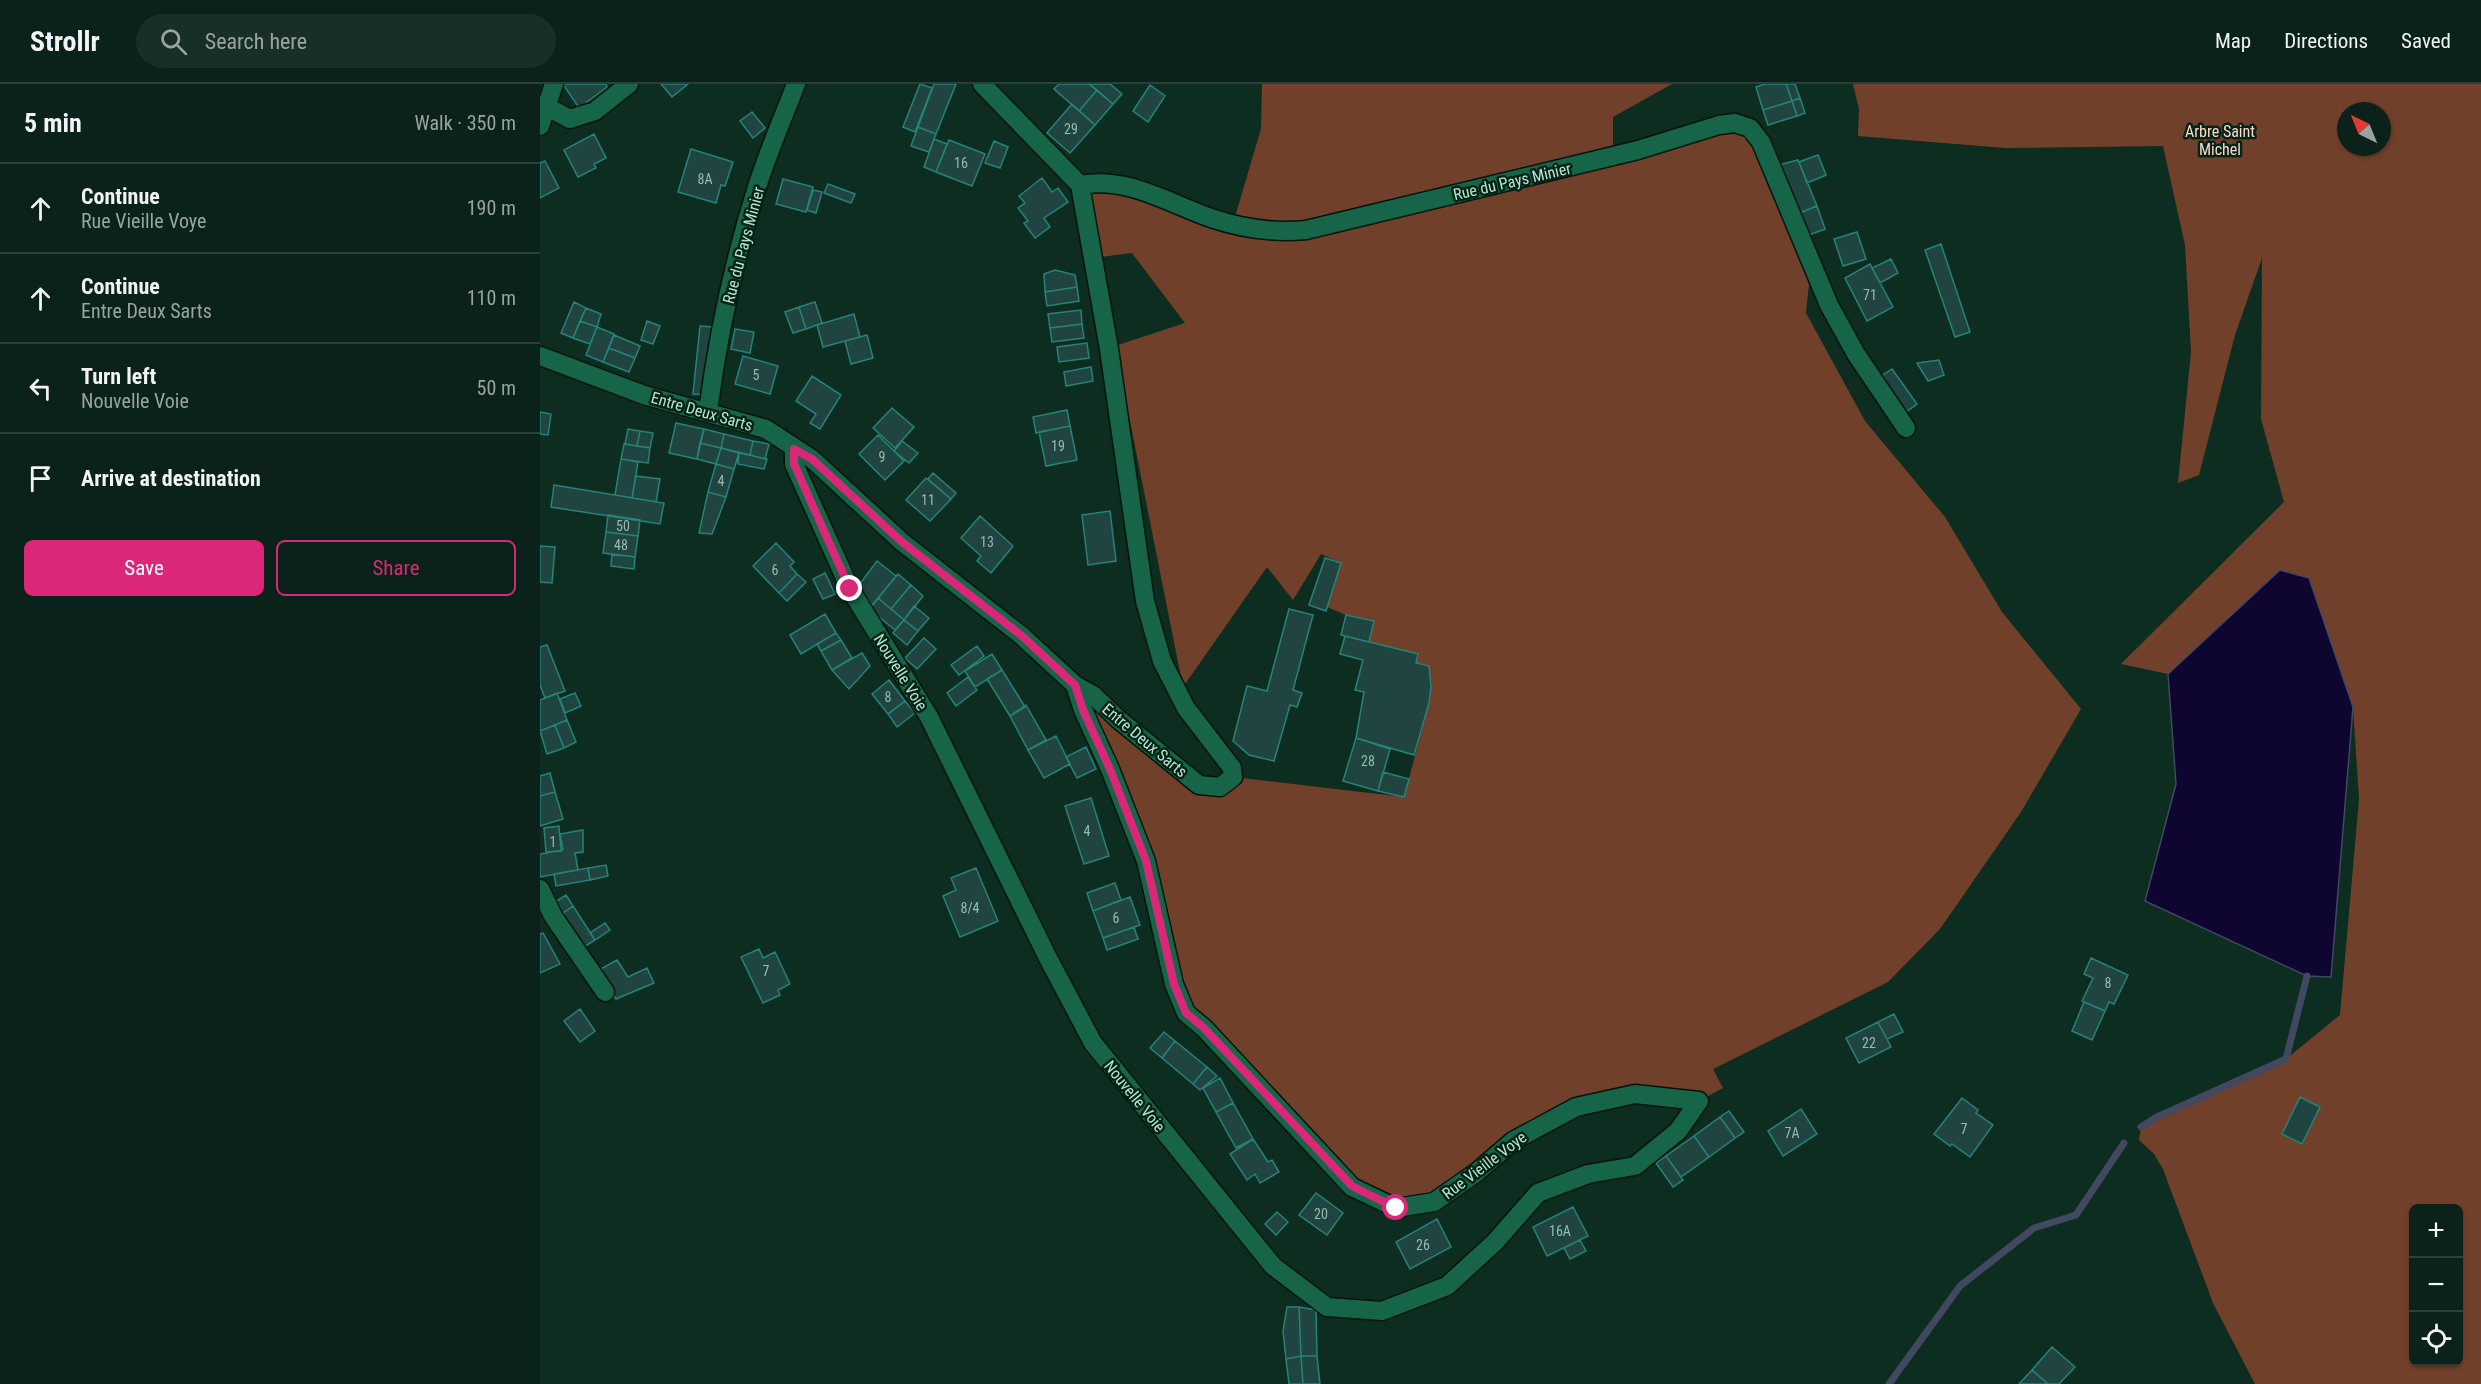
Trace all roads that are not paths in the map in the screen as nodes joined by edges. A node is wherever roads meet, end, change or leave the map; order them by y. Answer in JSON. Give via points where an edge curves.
{"nodes":[{"id":1,"x":555,"y":84,"type":"edge"},
{"id":2,"x":629,"y":84,"type":"edge"},
{"id":3,"x":796,"y":84,"type":"edge"},
{"id":4,"x":982,"y":84,"type":"edge"},
{"id":5,"x":547,"y":107,"type":"junction"},
{"id":6,"x":540,"y":126,"type":"edge"},
{"id":7,"x":1080,"y":184,"type":"junction"},
{"id":8,"x":540,"y":356,"type":"edge"},
{"id":9,"x":708,"y":411,"type":"junction"},
{"id":10,"x":1906,"y":428,"type":"dead end"},
{"id":11,"x":794,"y":449,"type":"junction"},
{"id":12,"x":1075,"y":685,"type":"junction"},
{"id":13,"x":540,"y":889,"type":"edge"},
{"id":14,"x":605,"y":992,"type":"dead end"},
{"id":15,"x":1699,"y":1101,"type":"joint"}],
"edges":[{"from":1,"to":5,"type":"street"},
{"from":2,"to":5,"type":"street","via":[[595,111],[570,119]]},
{"from":3,"to":9,"type":"street","name":"Rue du Pays Minier","via":[[758,186],[733,276],[716,351]]},
{"from":4,"to":7,"type":"street"},
{"from":5,"to":6,"type":"street"},
{"from":7,"to":10,"type":"street","name":"Rue du Pays Minier","via":[[1130,186],[1237,226],[1296,231],[1736,123],[1750,128],[1761,142],[1829,305],[1856,354]]},
{"from":7,"to":12,"type":"street","name":"Entre Deux Sarts","via":[[1109,349],[1145,601],[1162,661],[1186,708],[1232,768],[1233,777],[1220,787],[1199,785],[1093,695]]},
{"from":8,"to":9,"type":"street","name":"Entre Deux Sarts","via":[[644,395]]},
{"from":9,"to":11,"type":"street","name":"Entre Deux Sarts","via":[[766,429]]},
{"from":11,"to":12,"type":"street","name":"Entre Deux Sarts","via":[[812,459],[902,542],[1022,636]]},
{"from":11,"to":15,"type":"street","name":"Nouvelle Voie","via":[[794,464],[850,589],[929,717],[1093,1043],[1273,1266],[1327,1307],[1382,1311],[1447,1286],[1495,1242],[1538,1193],[1588,1174],[1635,1166],[1678,1131]]},
{"from":12,"to":15,"type":"street","name":"Rue Vieille Voye","via":[[1146,861],[1174,984],[1186,1013],[1352,1186],[1396,1208],[1434,1202],[1513,1141],[1576,1107],[1635,1094]]},
{"from":13,"to":14,"type":"street","via":[[553,916]]}]}
